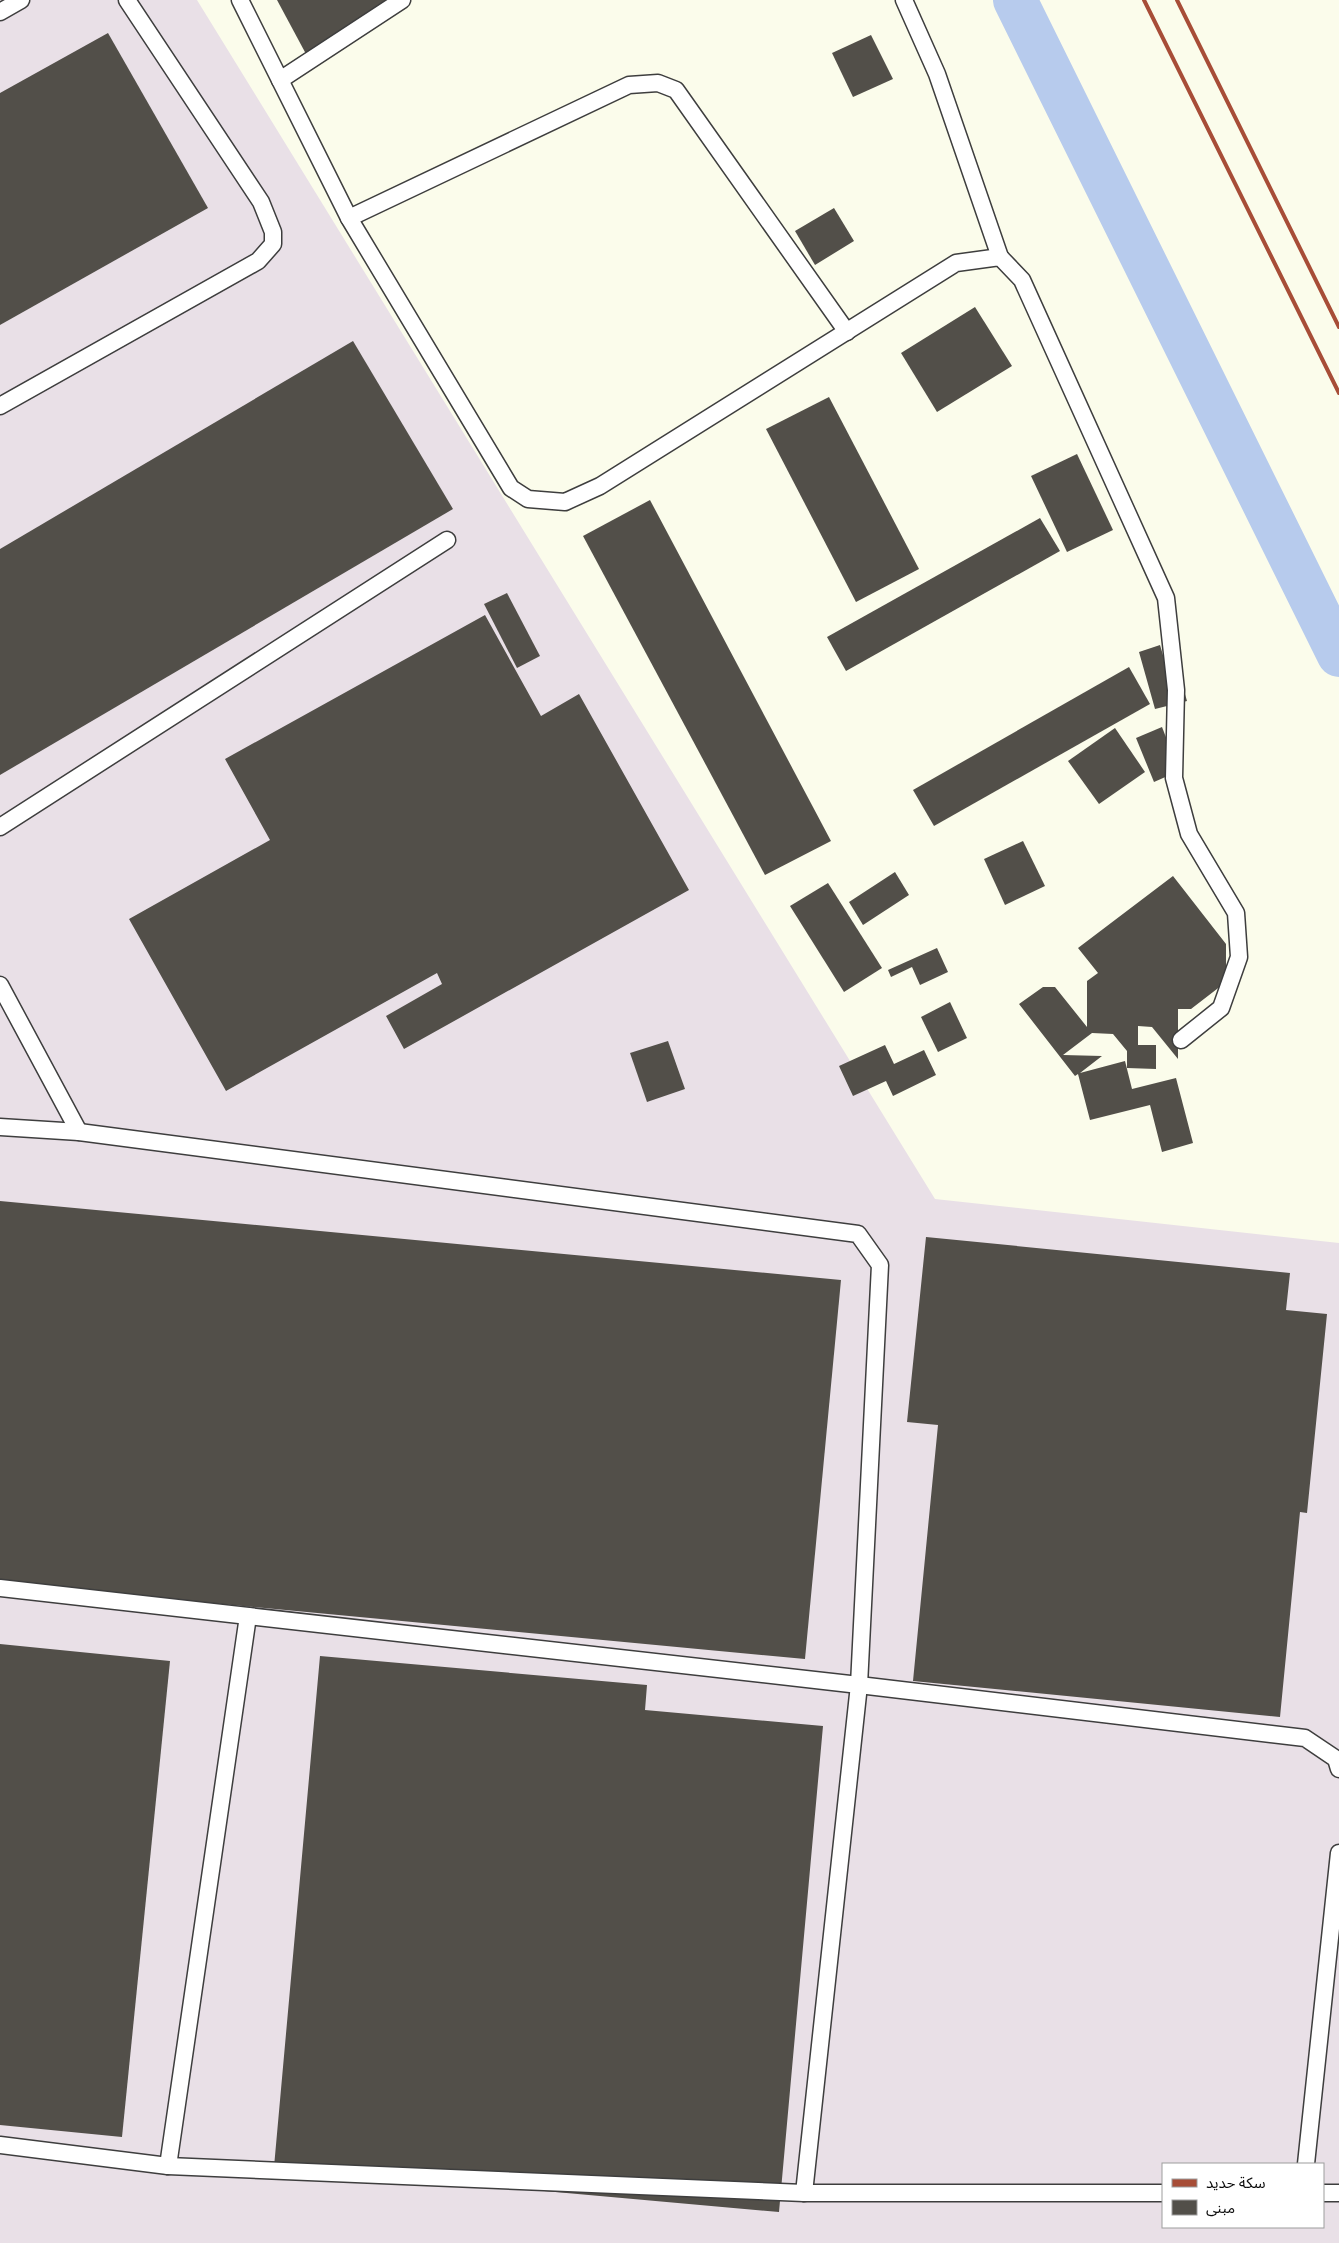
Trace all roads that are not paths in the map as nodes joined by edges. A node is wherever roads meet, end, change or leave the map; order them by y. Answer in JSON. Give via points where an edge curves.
{"nodes":[{"id":1,"x":21,"y":0,"type":"edge"},
{"id":2,"x":127,"y":0,"type":"edge"},
{"id":3,"x":240,"y":0,"type":"edge"},
{"id":4,"x":402,"y":0,"type":"edge"},
{"id":5,"x":904,"y":0,"type":"edge"},
{"id":6,"x":0,"y":12,"type":"edge"},
{"id":7,"x":280,"y":80,"type":"junction"},
{"id":8,"x":349,"y":218,"type":"junction"},
{"id":9,"x":1000,"y":257,"type":"junction"},
{"id":10,"x":847,"y":332,"type":"junction"},
{"id":11,"x":0,"y":406,"type":"edge"},
{"id":12,"x":447,"y":540,"type":"dead end"},
{"id":13,"x":0,"y":827,"type":"edge"},
{"id":14,"x":0,"y":985,"type":"edge"},
{"id":15,"x":1181,"y":1040,"type":"dead end"},
{"id":16,"x":0,"y":1127,"type":"edge"},
{"id":17,"x":79,"y":1132,"type":"junction"},
{"id":18,"x":0,"y":1588,"type":"edge"},
{"id":19,"x":248,"y":1616,"type":"junction"},
{"id":20,"x":859,"y":1684,"type":"junction"},
{"id":21,"x":1339,"y":1769,"type":"edge"},
{"id":22,"x":1339,"y":1853,"type":"edge"},
{"id":23,"x":0,"y":2145,"type":"edge"},
{"id":24,"x":1306,"y":2163,"type":"edge"},
{"id":25,"x":168,"y":2166,"type":"junction"},
{"id":26,"x":804,"y":2193,"type":"junction"},
{"id":27,"x":1162,"y":2193,"type":"edge"},
{"id":28,"x":1324,"y":2193,"type":"edge"},
{"id":29,"x":1339,"y":2193,"type":"edge"}],
"edges":[{"from":1,"to":6,"type":"lane"},
{"from":2,"to":11,"type":"lane","via":[[261,202],[273,232],[273,244],[258,260]]},
{"from":3,"to":7,"type":"lane"},
{"from":4,"to":7,"type":"lane"},
{"from":5,"to":9,"type":"lane","via":[[937,74]]},
{"from":7,"to":8,"type":"lane"},
{"from":8,"to":10,"type":"lane","via":[[629,85],[658,83],[676,90]]},
{"from":8,"to":10,"type":"lane","via":[[511,488],[528,500],[565,502],[600,486]]},
{"from":9,"to":10,"type":"lane","via":[[956,263]]},
{"from":9,"to":15,"type":"lane","via":[[1022,280],[1166,598],[1176,690],[1174,778],[1189,834],[1236,913],[1239,956],[1221,1008]]},
{"from":12,"to":13,"type":"lane"},
{"from":14,"to":17,"type":"lane"},
{"from":16,"to":17,"type":"lane"},
{"from":17,"to":20,"type":"lane","via":[[858,1234],[880,1265]]},
{"from":18,"to":19,"type":"lane"},
{"from":19,"to":20,"type":"lane"},
{"from":19,"to":25,"type":"lane"},
{"from":20,"to":21,"type":"lane","via":[[1304,1738],[1336,1759]]},
{"from":20,"to":26,"type":"lane"},
{"from":22,"to":24,"type":"lane"},
{"from":23,"to":25,"type":"lane"},
{"from":25,"to":26,"type":"lane"},
{"from":26,"to":27,"type":"lane"},
{"from":28,"to":29,"type":"lane"}]}
